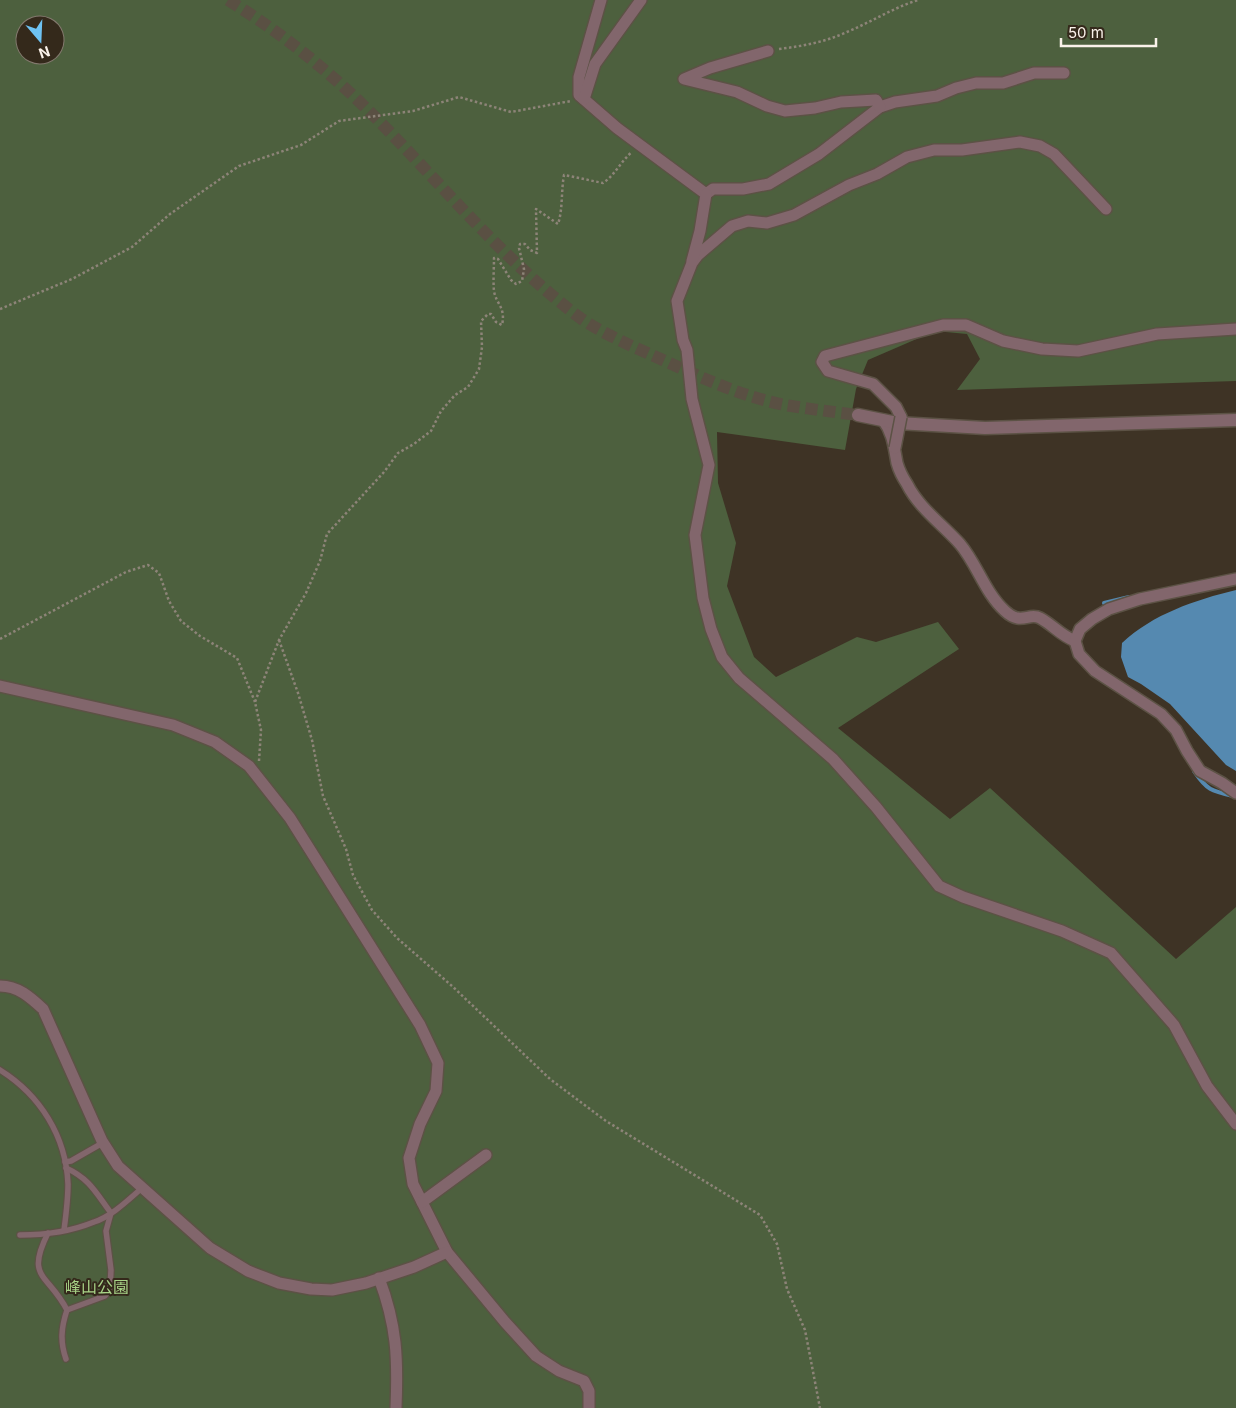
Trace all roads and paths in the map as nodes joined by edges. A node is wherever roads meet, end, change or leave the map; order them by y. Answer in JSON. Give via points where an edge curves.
{"nodes":[{"id":1,"x":601,"y":0,"type":"edge"},
{"id":2,"x":641,"y":0,"type":"edge"},
{"id":3,"x":918,"y":0,"type":"edge"},
{"id":4,"x":768,"y":51,"type":"joint"},
{"id":5,"x":1064,"y":73,"type":"dead end"},
{"id":6,"x":584,"y":99,"type":"junction"},
{"id":7,"x":880,"y":107,"type":"junction"},
{"id":8,"x":640,"y":144,"type":"junction"},
{"id":9,"x":706,"y":194,"type":"junction"},
{"id":10,"x":1106,"y":209,"type":"dead end"},
{"id":11,"x":692,"y":263,"type":"junction"},
{"id":12,"x":0,"y":309,"type":"edge"},
{"id":13,"x":1236,"y":329,"type":"edge"},
{"id":14,"x":858,"y":415,"type":"tunnel mouth"},
{"id":15,"x":883,"y":420,"type":"junction"},
{"id":16,"x":1236,"y":420,"type":"edge"},
{"id":17,"x":895,"y":448,"type":"junction"},
{"id":18,"x":1236,"y":579,"type":"edge"},
{"id":19,"x":0,"y":640,"type":"edge"},
{"id":20,"x":279,"y":640,"type":"junction"},
{"id":21,"x":1075,"y":641,"type":"junction"},
{"id":22,"x":0,"y":686,"type":"edge"},
{"id":23,"x":256,"y":702,"type":"junction"},
{"id":24,"x":258,"y":777,"type":"junction"},
{"id":25,"x":1236,"y":793,"type":"edge"},
{"id":26,"x":0,"y":986,"type":"edge"},
{"id":27,"x":0,"y":1070,"type":"edge"},
{"id":28,"x":1236,"y":1124,"type":"edge"},
{"id":29,"x":102,"y":1141,"type":"junction"},
{"id":30,"x":486,"y":1155,"type":"dead end"},
{"id":31,"x":66,"y":1165,"type":"junction"},
{"id":32,"x":142,"y":1188,"type":"junction"},
{"id":33,"x":422,"y":1202,"type":"junction"},
{"id":34,"x":111,"y":1213,"type":"junction"},
{"id":35,"x":64,"y":1230,"type":"junction"},
{"id":36,"x":48,"y":1233,"type":"junction"},
{"id":37,"x":20,"y":1235,"type":"dead end"},
{"id":38,"x":447,"y":1252,"type":"junction"},
{"id":39,"x":379,"y":1278,"type":"junction"},
{"id":40,"x":67,"y":1310,"type":"junction"},
{"id":41,"x":66,"y":1359,"type":"dead end"},
{"id":42,"x":396,"y":1408,"type":"edge"},
{"id":43,"x":589,"y":1408,"type":"edge"},
{"id":44,"x":820,"y":1408,"type":"edge"}],
"edges":[{"from":1,"to":6,"type":"street","via":[[579,77],[578,95]]},
{"from":2,"to":6,"type":"street","via":[[595,64]]},
{"from":3,"to":4,"type":"path","via":[[822,42]]},
{"from":4,"to":7,"type":"street","via":[[684,79],[729,90],[785,111],[876,100]]},
{"from":5,"to":7,"type":"street","via":[[1034,73],[1003,83],[976,82],[937,96]]},
{"from":6,"to":8,"type":"street"},
{"from":6,"to":12,"type":"path","via":[[511,112],[459,97],[413,110],[339,121],[301,145],[239,166],[170,214],[132,247],[72,279]]},
{"from":7,"to":9,"type":"street","via":[[819,154],[769,184],[713,190]]},
{"from":8,"to":9,"type":"street"},
{"from":8,"to":20,"type":"path","via":[[603,183],[564,175],[558,224],[536,210],[537,252],[520,244],[524,269],[522,281],[516,284],[511,280],[498,259],[494,258],[494,292],[504,318],[502,325],[491,314],[481,321],[479,369],[468,387],[455,395],[441,411],[431,431],[398,453],[327,534],[306,593]]},
{"from":9,"to":11,"type":"street"},
{"from":10,"to":11,"type":"street","via":[[1054,154],[1040,146],[1020,142],[962,150],[934,150],[906,157],[794,215],[732,226]]},
{"from":11,"to":28,"type":"street","via":[[677,301],[692,399],[708,465],[695,536],[705,606],[722,657],[739,678],[833,759],[939,886],[1062,931],[1111,953],[1174,1025],[1207,1086]]},
{"from":13,"to":17,"type":"street","bridge":true,"via":[[1157,334],[1078,351],[1042,349],[1003,341],[966,325],[943,325],[825,356],[822,362],[828,371],[873,384],[896,407],[901,417]]},
{"from":14,"to":15,"type":"street"},
{"from":15,"to":16,"type":"street","via":[[985,428]]},
{"from":15,"to":17,"type":"street"},
{"from":17,"to":21,"type":"street","via":[[898,464],[912,493],[961,545],[1005,611],[1023,620],[1033,616],[1040,618]]},
{"from":18,"to":21,"type":"street","via":[[1109,609],[1080,629]]},
{"from":19,"to":23,"type":"path","via":[[126,572],[148,565],[159,573],[169,601],[181,621],[237,658]]},
{"from":20,"to":23,"type":"path"},
{"from":20,"to":44,"type":"path","via":[[312,740],[323,796],[346,849],[353,875],[372,910],[397,938],[550,1079],[606,1121],[760,1215],[777,1244],[787,1289],[805,1330]]},
{"from":21,"to":25,"type":"street","via":[[1079,654],[1095,671],[1161,714],[1176,730],[1200,771]]},
{"from":22,"to":24,"type":"street","via":[[173,726],[214,742],[249,766]]},
{"from":23,"to":24,"type":"path","via":[[261,730]]},
{"from":24,"to":33,"type":"street","via":[[290,818],[420,1025],[438,1063],[436,1091],[420,1124],[409,1158],[413,1184]]},
{"from":26,"to":29,"type":"street","via":[[25,993],[43,1009]]},
{"from":27,"to":31,"type":"lane","via":[[34,1098],[50,1119]]},
{"from":29,"to":31,"type":"lane"},
{"from":29,"to":32,"type":"street","via":[[118,1166]]},
{"from":30,"to":33,"type":"street"},
{"from":31,"to":34,"type":"lane","via":[[98,1193]]},
{"from":31,"to":35,"type":"lane","via":[[68,1184]]},
{"from":32,"to":34,"type":"lane"},
{"from":32,"to":39,"type":"street","via":[[210,1248],[248,1272],[278,1283],[332,1290]]},
{"from":33,"to":38,"type":"street"},
{"from":34,"to":35,"type":"lane","via":[[95,1222]]},
{"from":34,"to":40,"type":"lane","via":[[106,1231],[110,1289],[105,1296]]},
{"from":35,"to":36,"type":"lane"},
{"from":36,"to":37,"type":"lane"},
{"from":36,"to":40,"type":"lane","via":[[38,1256],[38,1266]]},
{"from":38,"to":39,"type":"street"},
{"from":38,"to":43,"type":"street","via":[[536,1356],[559,1371],[584,1381],[589,1391]]},
{"from":39,"to":42,"type":"street","via":[[394,1329]]},
{"from":40,"to":41,"type":"lane","via":[[61,1345]]}]}
